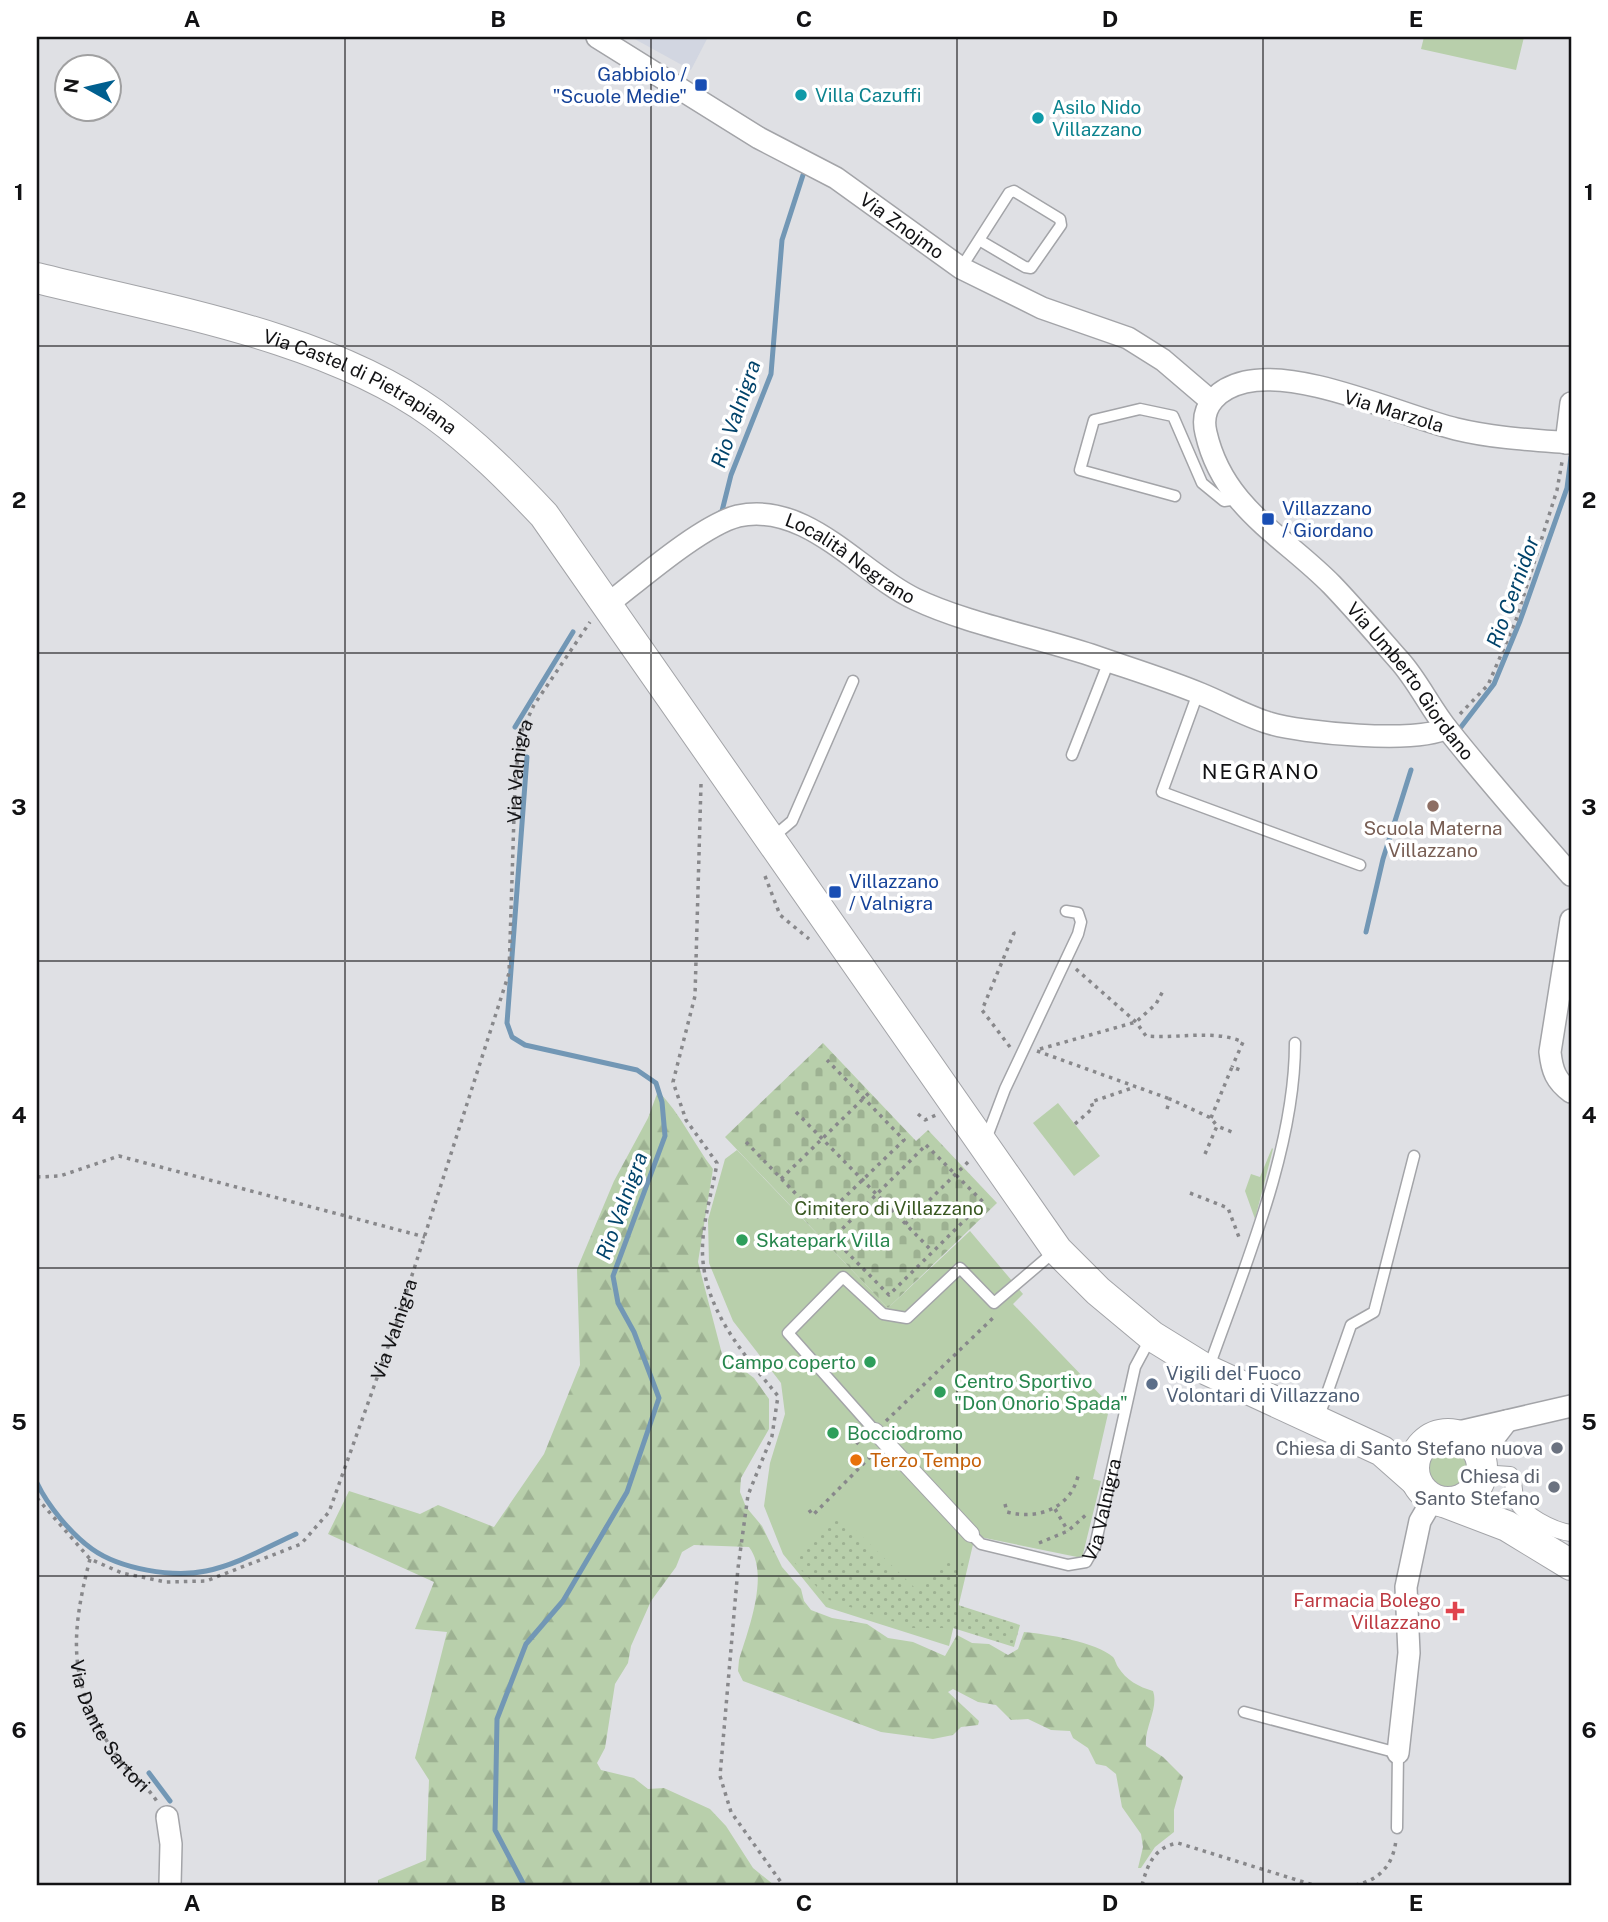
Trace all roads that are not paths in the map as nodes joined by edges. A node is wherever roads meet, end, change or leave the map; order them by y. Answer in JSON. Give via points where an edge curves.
{"nodes":[{"id":1,"x":597,"y":37,"type":"edge"},
{"id":2,"x":979,"y":240,"type":"junction"},
{"id":3,"x":961,"y":268,"type":"junction"},
{"id":4,"x":38,"y":277,"type":"edge"},
{"id":5,"x":1215,"y":397,"type":"junction"},
{"id":6,"x":1571,"y":403,"type":"edge"},
{"id":7,"x":1569,"y":443,"type":"edge"},
{"id":8,"x":1175,"y":496,"type":"dead end"},
{"id":9,"x":1238,"y":499,"type":"junction"},
{"id":10,"x":608,"y":604,"type":"junction"},
{"id":11,"x":1109,"y":661,"type":"junction"},
{"id":12,"x":853,"y":681,"type":"dead end"},
{"id":13,"x":1198,"y":693,"type":"junction"},
{"id":14,"x":1446,"y":728,"type":"junction"},
{"id":15,"x":1072,"y":755,"type":"dead end"},
{"id":16,"x":769,"y":841,"type":"junction"},
{"id":17,"x":1360,"y":865,"type":"dead end"},
{"id":18,"x":1571,"y":875,"type":"edge"},
{"id":19,"x":1066,"y":911,"type":"dead end"},
{"id":20,"x":1571,"y":920,"type":"edge"},
{"id":21,"x":1295,"y":1043,"type":"dead end"},
{"id":22,"x":1571,"y":1092,"type":"edge"},
{"id":23,"x":1414,"y":1156,"type":"dead end"},
{"id":24,"x":973,"y":1157,"type":"junction"},
{"id":25,"x":1057,"y":1250,"type":"junction"},
{"id":26,"x":1152,"y":1336,"type":"junction"},
{"id":27,"x":1208,"y":1370,"type":"junction"},
{"id":28,"x":1571,"y":1406,"type":"edge"},
{"id":29,"x":1507,"y":1421,"type":"junction"},
{"id":30,"x":1317,"y":1422,"type":"junction"},
{"id":31,"x":880,"y":1436,"type":"joint"},
{"id":32,"x":1439,"y":1437,"type":"junction"},
{"id":33,"x":1382,"y":1451,"type":"junction"},
{"id":34,"x":1479,"y":1471,"type":"junction"},
{"id":35,"x":1431,"y":1494,"type":"junction"},
{"id":36,"x":1507,"y":1526,"type":"junction"},
{"id":37,"x":1571,"y":1533,"type":"edge"},
{"id":38,"x":971,"y":1534,"type":"joint"},
{"id":39,"x":1571,"y":1565,"type":"edge"},
{"id":40,"x":1244,"y":1712,"type":"dead end"},
{"id":41,"x":1398,"y":1752,"type":"junction"},
{"id":42,"x":167,"y":1817,"type":"road end"},
{"id":43,"x":1397,"y":1828,"type":"road end"},
{"id":44,"x":170,"y":1885,"type":"edge"}],
"edges":[{"from":1,"to":3,"type":"street","name":"Via Znojmo","via":[[759,138],[836,178]]},
{"from":2,"to":2,"type":"lane","via":[[1009,192],[1060,219],[1061,225],[1031,268]]},
{"from":2,"to":3,"type":"lane"},
{"from":3,"to":5,"type":"street","name":"Via Znojmo","via":[[1042,308],[1128,338]]},
{"from":4,"to":10,"type":"main road","name":"Via Castel di Pietrapiana","via":[[308,349],[379,381],[432,413],[497,464],[544,515]]},
{"from":5,"to":7,"type":"street","name":"Via Marzola","via":[[1247,382],[1298,383],[1397,408],[1454,429]]},
{"from":5,"to":9,"type":"street","name":"Via Umberto Giordano","via":[[1205,417],[1206,437]]},
{"from":6,"to":7,"type":"street"},
{"from":8,"to":9,"type":"lane","name":"Via Umberto Giordano","via":[[1080,470],[1094,421],[1140,409],[1173,416],[1202,483],[1224,501]]},
{"from":9,"to":14,"type":"street","name":"Via Umberto Giordano","via":[[1251,516],[1331,584],[1402,663]]},
{"from":10,"to":11,"type":"street","name":"Località Negrano","via":[[714,526],[739,516],[764,515],[804,525],[915,599]]},
{"from":10,"to":16,"type":"main road"},
{"from":11,"to":13,"type":"street","name":"Località Negrano"},
{"from":11,"to":15,"type":"lane"},
{"from":12,"to":16,"type":"lane","via":[[792,821]]},
{"from":13,"to":14,"type":"street","name":"Località Negrano","via":[[1270,723],[1297,727],[1403,737]]},
{"from":13,"to":17,"type":"lane","via":[[1163,792]]},
{"from":14,"to":18,"type":"street","name":"Via Umberto Giordano"},
{"from":16,"to":24,"type":"main road"},
{"from":19,"to":24,"type":"lane","via":[[1078,913],[1081,922]]},
{"from":20,"to":22,"type":"street","via":[[1550,1052],[1552,1071]]},
{"from":21,"to":27,"type":"lane","via":[[1292,1089],[1256,1240]]},
{"from":23,"to":30,"type":"lane","via":[[1374,1312],[1351,1325]]},
{"from":24,"to":25,"type":"main road"},
{"from":25,"to":26,"type":"main road"},
{"from":25,"to":31,"type":"lane","name":"Via Valnigra","via":[[994,1303],[960,1268],[907,1318],[883,1314],[843,1277],[788,1333]]},
{"from":26,"to":27,"type":"main road"},
{"from":26,"to":38,"type":"lane","name":"Via Valnigra","via":[[1135,1367],[1092,1554],[1086,1562],[1069,1565],[981,1544]]},
{"from":27,"to":30,"type":"main road"},
{"from":28,"to":29,"type":"street"},
{"from":29,"to":32,"type":"street"},
{"from":29,"to":34,"type":"street"},
{"from":30,"to":33,"type":"main road"},
{"from":31,"to":38,"type":"street","name":"Via Valnigra"},
{"from":32,"to":33,"type":"main road"},
{"from":32,"to":34,"type":"main road","via":[[1469,1441]]},
{"from":32,"to":35,"type":"main road","via":[[1416,1454],[1413,1464]]},
{"from":33,"to":35,"type":"main road"},
{"from":34,"to":35,"type":"main road","via":[[1463,1499]]},
{"from":34,"to":36,"type":"main road","via":[[1487,1507]]},
{"from":34,"to":37,"type":"street","via":[[1510,1475],[1522,1509]]},
{"from":35,"to":36,"type":"main road"},
{"from":35,"to":41,"type":"street","via":[[1420,1521],[1406,1587],[1409,1653]]},
{"from":36,"to":39,"type":"main road"},
{"from":40,"to":41,"type":"lane"},
{"from":41,"to":43,"type":"lane"},
{"from":42,"to":44,"type":"street"}]}
